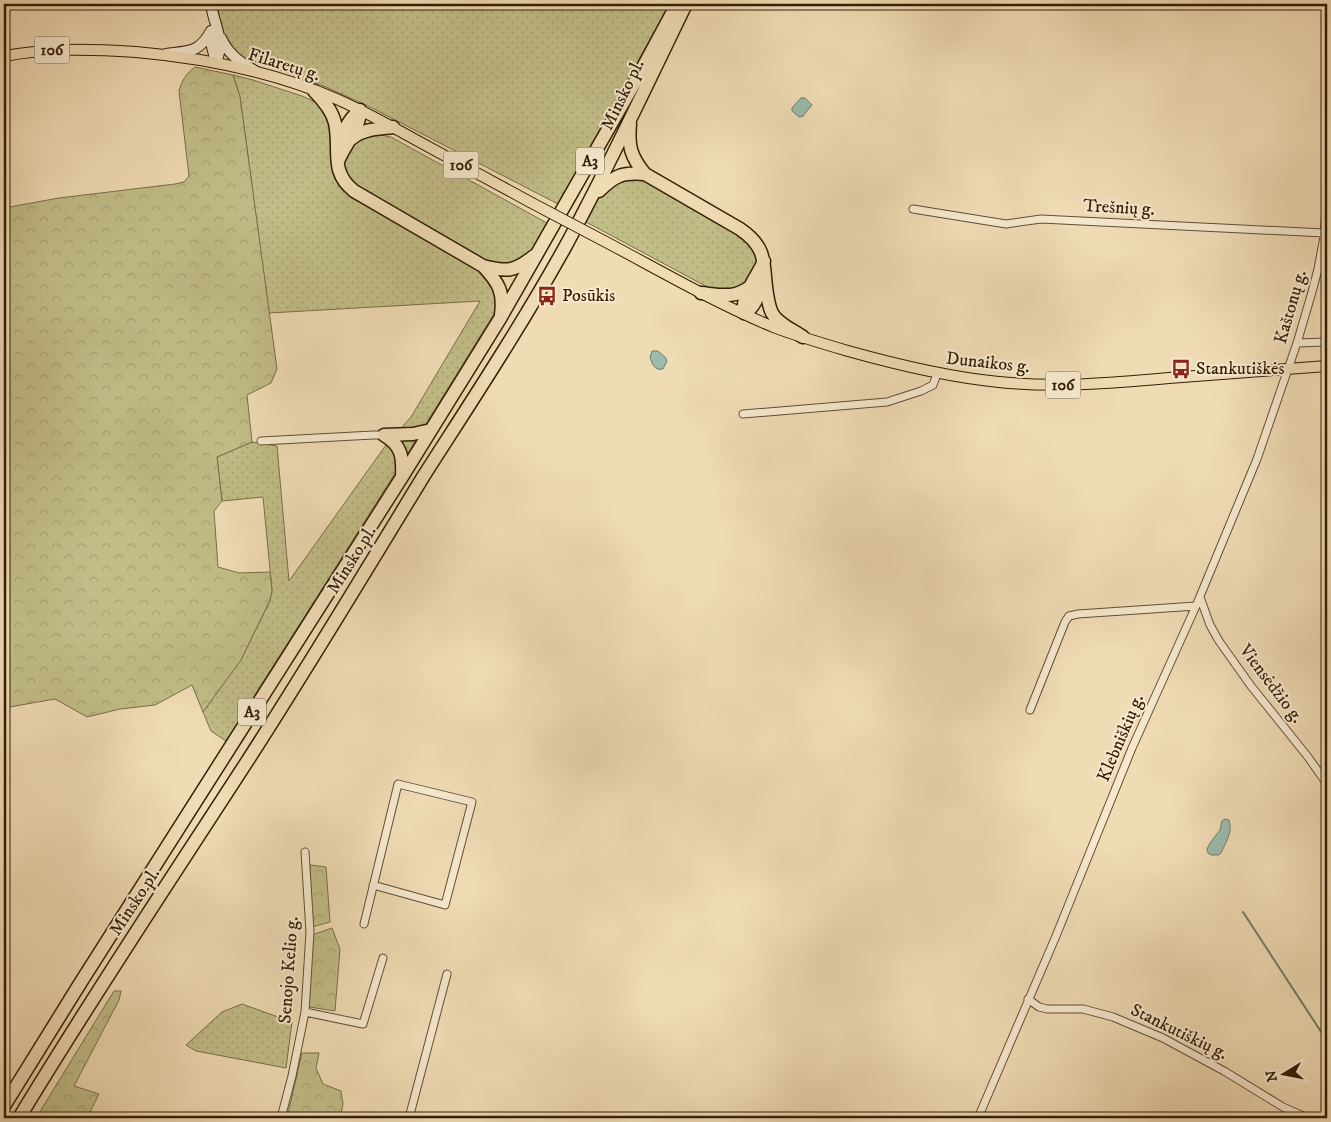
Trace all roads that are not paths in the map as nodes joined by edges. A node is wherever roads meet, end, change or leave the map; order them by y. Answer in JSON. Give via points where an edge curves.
{"nodes":[{"id":1,"x":211,"y":4,"type":"edge"},
{"id":2,"x":677,"y":4,"type":"edge"},
{"id":3,"x":686,"y":4,"type":"edge"},
{"id":4,"x":216,"y":33,"type":"junction"},
{"id":5,"x":166,"y":54,"type":"junction"},
{"id":6,"x":4,"y":56,"type":"edge"},
{"id":7,"x":216,"y":62,"type":"junction"},
{"id":8,"x":255,"y":72,"type":"junction"},
{"id":9,"x":314,"y":90,"type":"junction"},
{"id":10,"x":360,"y":110,"type":"junction"},
{"id":11,"x":631,"y":119,"type":"junction"},
{"id":12,"x":392,"y":128,"type":"junction"},
{"id":13,"x":343,"y":144,"type":"junction"},
{"id":14,"x":645,"y":174,"type":"junction"},
{"id":15,"x":1327,"y":194,"type":"edge"},
{"id":16,"x":592,"y":197,"type":"junction"},
{"id":17,"x":913,"y":210,"type":"dead end"},
{"id":18,"x":1324,"y":233,"type":"junction"},
{"id":19,"x":538,"y":253,"type":"junction"},
{"id":20,"x":483,"y":266,"type":"junction"},
{"id":21,"x":765,"y":267,"type":"junction"},
{"id":22,"x":751,"y":286,"type":"junction"},
{"id":23,"x":701,"y":292,"type":"junction"},
{"id":24,"x":744,"y":314,"type":"junction"},
{"id":25,"x":501,"y":317,"type":"junction"},
{"id":26,"x":803,"y":337,"type":"junction"},
{"id":27,"x":1327,"y":342,"type":"edge"},
{"id":28,"x":1297,"y":343,"type":"junction"},
{"id":29,"x":1327,"y":366,"type":"edge"},
{"id":30,"x":1289,"y":368,"type":"junction"},
{"id":31,"x":937,"y":374,"type":"junction"},
{"id":32,"x":744,"y":414,"type":"dead end"},
{"id":33,"x":431,"y":430,"type":"junction"},
{"id":34,"x":384,"y":436,"type":"junction"},
{"id":35,"x":261,"y":441,"type":"dead end"},
{"id":36,"x":402,"y":477,"type":"junction"},
{"id":37,"x":1200,"y":598,"type":"junction"},
{"id":38,"x":1196,"y":606,"type":"junction"},
{"id":39,"x":1030,"y":710,"type":"dead end"},
{"id":40,"x":1327,"y":784,"type":"edge"},
{"id":41,"x":305,"y":852,"type":"dead end"},
{"id":42,"x":373,"y":885,"type":"junction"},
{"id":43,"x":364,"y":924,"type":"dead end"},
{"id":44,"x":382,"y":958,"type":"dead end"},
{"id":45,"x":447,"y":974,"type":"dead end"},
{"id":46,"x":1028,"y":1000,"type":"junction"},
{"id":47,"x":304,"y":1012,"type":"junction"},
{"id":48,"x":4,"y":1106,"type":"edge"},
{"id":49,"x":19,"y":1118,"type":"edge"},
{"id":50,"x":281,"y":1118,"type":"edge"},
{"id":51,"x":408,"y":1118,"type":"edge"},
{"id":52,"x":978,"y":1118,"type":"edge"},
{"id":53,"x":1308,"y":1118,"type":"edge"}],
"edges":[{"from":1,"to":4,"type":"main road"},
{"from":2,"to":19,"type":"highway","name":"Minsko pl.","number":"A3"},
{"from":3,"to":11,"type":"highway","name":"Minsko pl.","number":"A3"},
{"from":4,"to":5,"type":"main road","via":[[194,49]]},
{"from":4,"to":7,"type":"main road","via":[[212,47]]},
{"from":4,"to":8,"type":"main road","via":[[237,60]]},
{"from":5,"to":6,"type":"main road","name":"Filaretų g.","number":"106","via":[[79,49]]},
{"from":5,"to":7,"type":"main road","name":"Filaretų g.","number":"106"},
{"from":7,"to":8,"type":"main road","name":"Filaretų g.","number":"106"},
{"from":8,"to":9,"type":"main road","name":"Filaretų g.","number":"106"},
{"from":9,"to":10,"type":"main road","name":"Filaretų g.","number":"106"},
{"from":9,"to":13,"type":"highway","via":[[333,117]]},
{"from":10,"to":12,"type":"main road","name":"Filaretų g.","number":"106"},
{"from":10,"to":13,"type":"highway","via":[[348,121]]},
{"from":11,"to":14,"type":"highway","via":[[630,147]]},
{"from":11,"to":16,"type":"highway","name":"Minsko pl.","number":"A3"},
{"from":12,"to":13,"type":"highway","via":[[358,133]]},
{"from":12,"to":23,"type":"main road","name":"Filaretų g.","number":"106","bridge":true},
{"from":13,"to":20,"type":"highway","via":[[338,161],[340,174],[347,186]]},
{"from":14,"to":16,"type":"highway","via":[[616,176]]},
{"from":14,"to":21,"type":"highway","via":[[748,234],[758,245]]},
{"from":15,"to":18,"type":"street","name":"Kaštonų g."},
{"from":16,"to":49,"type":"highway","name":"Minsko pl.","number":"A3","via":[[495,366]]},
{"from":17,"to":18,"type":"street","name":"Trešnių g.","via":[[1006,224],[1041,219]]},
{"from":18,"to":28,"type":"street","name":"Kaštonų g.","via":[[1318,269]]},
{"from":19,"to":20,"type":"highway","via":[[512,269]]},
{"from":19,"to":25,"type":"highway","name":"Minsko pl.","number":"A3"},
{"from":20,"to":25,"type":"highway","via":[[500,288]]},
{"from":21,"to":22,"type":"highway"},
{"from":21,"to":24,"type":"highway","via":[[754,304]]},
{"from":21,"to":26,"type":"highway","via":[[773,314]]},
{"from":22,"to":23,"type":"highway","via":[[736,294]]},
{"from":22,"to":24,"type":"highway","via":[[744,302]]},
{"from":23,"to":24,"type":"main road","number":"106"},
{"from":24,"to":26,"type":"main road","name":"Dunaikos g.","number":"106"},
{"from":25,"to":33,"type":"highway","name":"Minsko pl.","number":"A3"},
{"from":26,"to":31,"type":"main road","name":"Dunaikos g.","number":"106"},
{"from":27,"to":28,"type":"street"},
{"from":28,"to":30,"type":"street","name":"Kaštonų g."},
{"from":29,"to":30,"type":"main road","name":"Dunaikos g.","number":"106"},
{"from":30,"to":31,"type":"main road","name":"Dunaikos g.","number":"106","via":[[1067,385],[1000,382]]},
{"from":30,"to":37,"type":"street","name":"Klebniškių g.","via":[[1257,459]]},
{"from":31,"to":32,"type":"street","via":[[933,385],[887,402]]},
{"from":33,"to":34,"type":"highway"},
{"from":33,"to":36,"type":"highway","name":"Minsko pl.","number":"A3"},
{"from":34,"to":35,"type":"street"},
{"from":34,"to":36,"type":"highway","via":[[396,444],[402,455]]},
{"from":36,"to":48,"type":"highway","name":"Minsko pl.","number":"A3"},
{"from":37,"to":38,"type":"street","name":"Klebniškių g."},
{"from":37,"to":40,"type":"street","name":"Viensėdžio g.","via":[[1220,641]]},
{"from":38,"to":39,"type":"street","via":[[1068,616]]},
{"from":38,"to":46,"type":"street","name":"Klebniškių g.","via":[[1132,748]]},
{"from":41,"to":47,"type":"street","name":"Senojo Kelio g.","via":[[310,932]]},
{"from":42,"to":42,"type":"street","via":[[398,784],[472,802],[445,905]]},
{"from":42,"to":43,"type":"street"},
{"from":44,"to":47,"type":"street","via":[[363,1024]]},
{"from":45,"to":51,"type":"street"},
{"from":46,"to":52,"type":"street","name":"Klebniškių g."},
{"from":46,"to":53,"type":"street","name":"Stankutiškių g.","via":[[1047,1010],[1083,1009],[1113,1017],[1163,1038]]},
{"from":47,"to":50,"type":"street","name":"Senojo Kelio g."}]}
